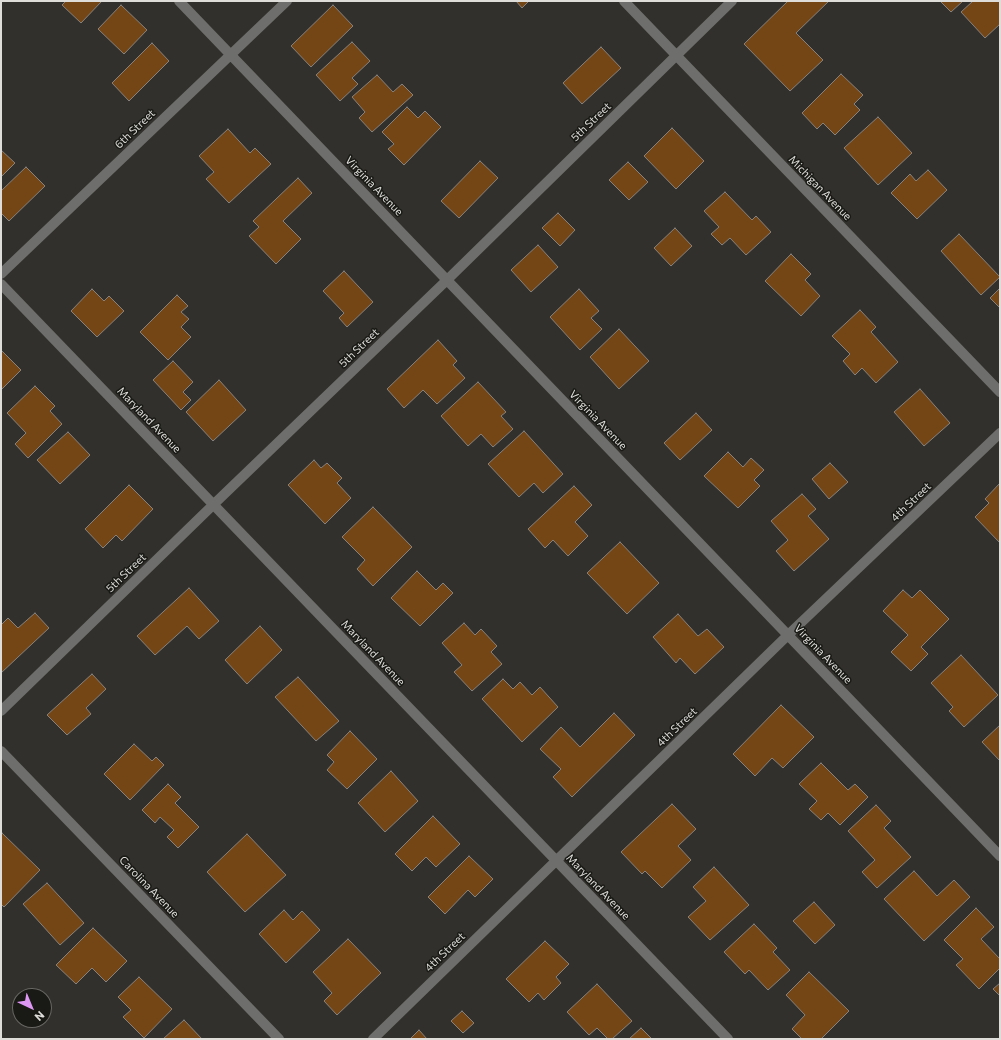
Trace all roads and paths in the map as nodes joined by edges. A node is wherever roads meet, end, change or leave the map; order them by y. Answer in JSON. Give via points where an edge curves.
{"nodes":[{"id":1,"x":179,"y":1,"type":"edge"},
{"id":2,"x":287,"y":1,"type":"edge"},
{"id":3,"x":624,"y":1,"type":"edge"},
{"id":4,"x":732,"y":1,"type":"edge"},
{"id":5,"x":231,"y":54,"type":"junction"},
{"id":6,"x":676,"y":55,"type":"junction"},
{"id":7,"x":1,"y":274,"type":"edge"},
{"id":8,"x":447,"y":280,"type":"junction"},
{"id":9,"x":1,"y":284,"type":"edge"},
{"id":10,"x":1000,"y":392,"type":"edge"},
{"id":11,"x":1000,"y":433,"type":"edge"},
{"id":12,"x":214,"y":504,"type":"junction"},
{"id":13,"x":788,"y":635,"type":"junction"},
{"id":14,"x":1,"y":711,"type":"edge"},
{"id":15,"x":1,"y":751,"type":"edge"},
{"id":16,"x":1000,"y":856,"type":"edge"},
{"id":17,"x":556,"y":861,"type":"junction"},
{"id":18,"x":279,"y":1039,"type":"edge"},
{"id":19,"x":373,"y":1039,"type":"edge"},
{"id":20,"x":728,"y":1039,"type":"edge"}],
"edges":[{"from":1,"to":5,"type":"street","name":"Virginia Avenue"},
{"from":2,"to":5,"type":"street","name":"6th Street"},
{"from":3,"to":6,"type":"street","name":"Michigan Avenue"},
{"from":4,"to":6,"type":"street","name":"5th Street"},
{"from":5,"to":7,"type":"street","name":"6th Street"},
{"from":5,"to":8,"type":"street","name":"Virginia Avenue"},
{"from":6,"to":8,"type":"street","name":"5th Street"},
{"from":6,"to":10,"type":"street","name":"Michigan Avenue"},
{"from":8,"to":12,"type":"street","name":"5th Street"},
{"from":8,"to":13,"type":"street","name":"Virginia Avenue"},
{"from":9,"to":12,"type":"street","name":"Maryland Avenue"},
{"from":11,"to":13,"type":"street","name":"4th Street"},
{"from":12,"to":14,"type":"street","name":"5th Street"},
{"from":12,"to":17,"type":"street","name":"Maryland Avenue"},
{"from":13,"to":16,"type":"street","name":"Virginia Avenue"},
{"from":13,"to":17,"type":"street","name":"4th Street"},
{"from":15,"to":18,"type":"street","name":"Carolina Avenue"},
{"from":17,"to":19,"type":"street","name":"4th Street"},
{"from":17,"to":20,"type":"street","name":"Maryland Avenue"}]}
